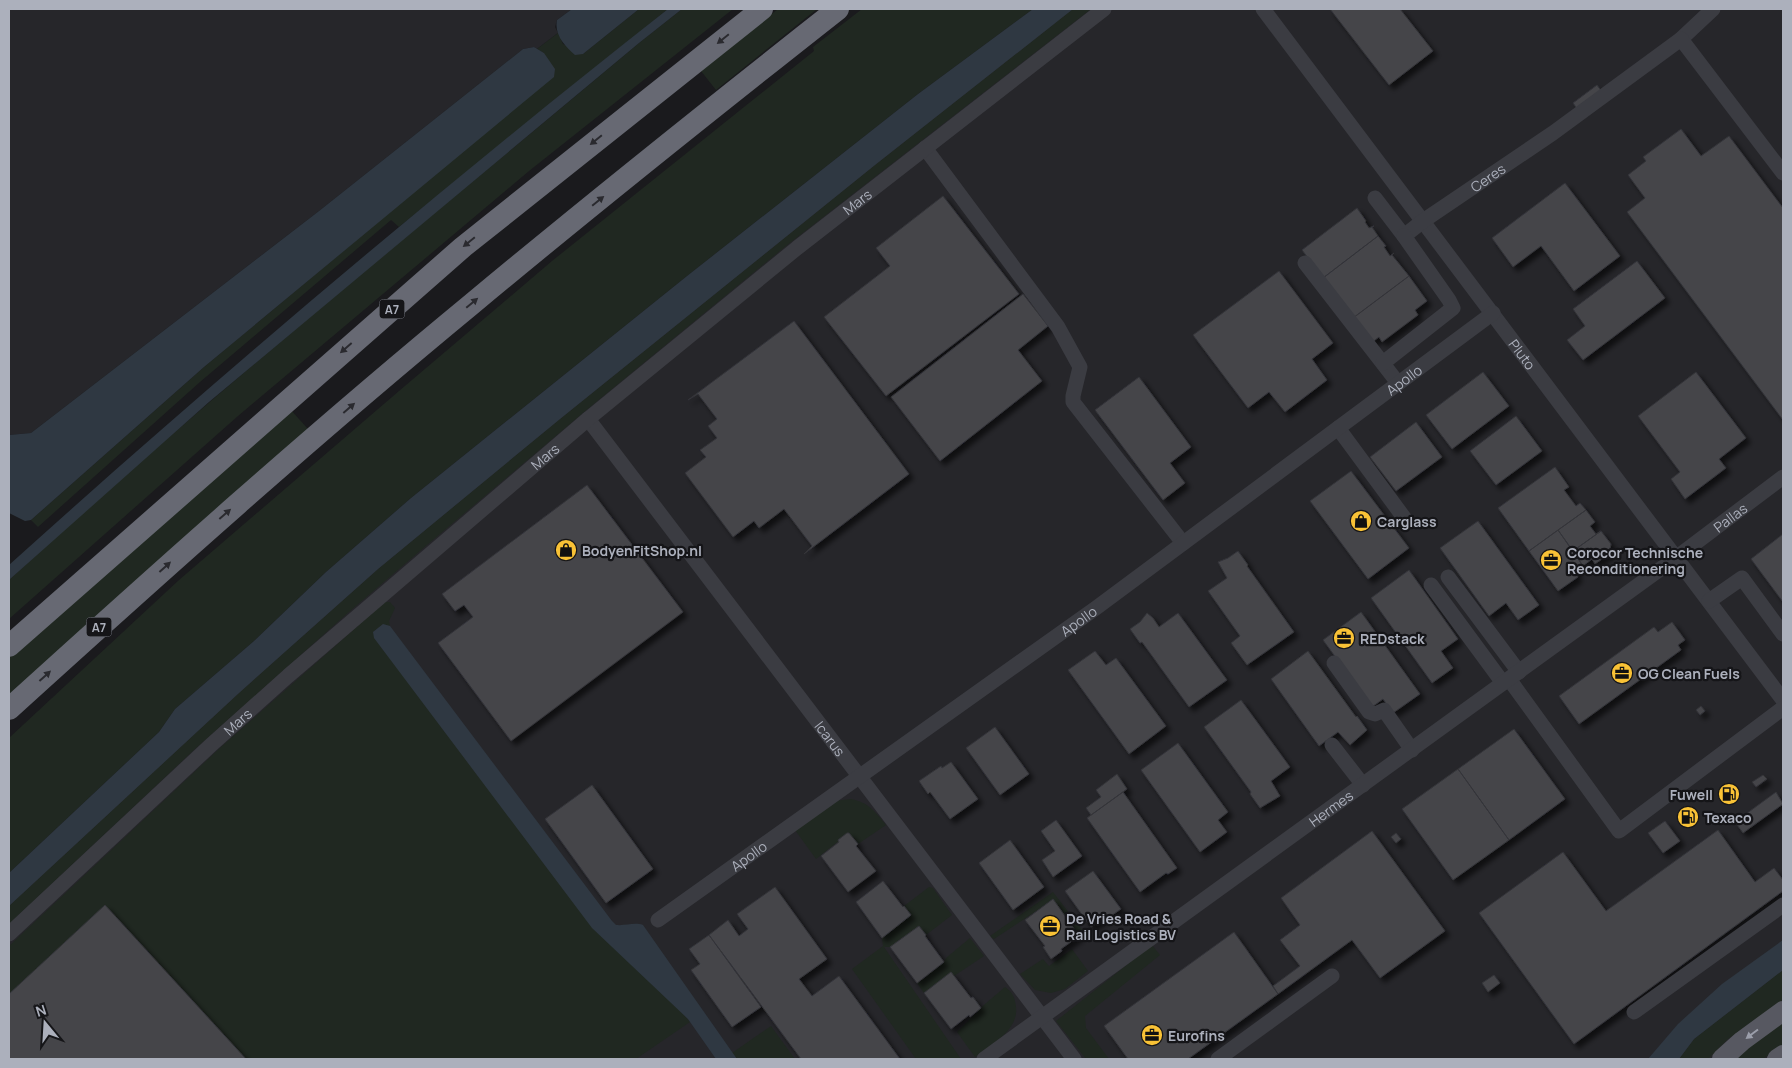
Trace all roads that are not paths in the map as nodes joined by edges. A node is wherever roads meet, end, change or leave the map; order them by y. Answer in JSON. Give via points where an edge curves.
{"nodes":[{"id":1,"x":762,"y":9,"type":"edge"},
{"id":2,"x":838,"y":9,"type":"edge"},
{"id":3,"x":1104,"y":9,"type":"edge"},
{"id":4,"x":1263,"y":9,"type":"edge"},
{"id":5,"x":1713,"y":9,"type":"edge"},
{"id":6,"x":1681,"y":39,"type":"junction"},
{"id":7,"x":925,"y":148,"type":"junction"},
{"id":8,"x":1783,"y":173,"type":"edge"},
{"id":9,"x":1374,"y":198,"type":"dead end"},
{"id":10,"x":1423,"y":221,"type":"junction"},
{"id":11,"x":1404,"y":236,"type":"junction"},
{"id":12,"x":1305,"y":263,"type":"dead end"},
{"id":13,"x":1492,"y":313,"type":"junction"},
{"id":14,"x":1383,"y":363,"type":"junction"},
{"id":15,"x":1398,"y":383,"type":"junction"},
{"id":16,"x":588,"y":419,"type":"junction"},
{"id":17,"x":1338,"y":428,"type":"junction"},
{"id":18,"x":1783,"y":478,"type":"edge"},
{"id":19,"x":1405,"y":519,"type":"dead end"},
{"id":20,"x":1183,"y":543,"type":"junction"},
{"id":21,"x":1677,"y":557,"type":"junction"},
{"id":22,"x":1448,"y":577,"type":"dead end"},
{"id":23,"x":1431,"y":585,"type":"dead end"},
{"id":24,"x":1709,"y":601,"type":"junction"},
{"id":25,"x":1783,"y":634,"type":"edge"},
{"id":26,"x":9,"y":646,"type":"edge"},
{"id":27,"x":1334,"y":663,"type":"dead end"},
{"id":28,"x":1511,"y":678,"type":"junction"},
{"id":29,"x":1783,"y":700,"type":"edge"},
{"id":30,"x":1783,"y":708,"type":"edge"},
{"id":31,"x":9,"y":709,"type":"edge"},
{"id":32,"x":1332,"y":745,"type":"dead end"},
{"id":33,"x":1412,"y":750,"type":"junction"},
{"id":34,"x":859,"y":776,"type":"junction"},
{"id":35,"x":1363,"y":785,"type":"junction"},
{"id":36,"x":1783,"y":905,"type":"edge"},
{"id":37,"x":658,"y":920,"type":"dead end"},
{"id":38,"x":9,"y":934,"type":"edge"},
{"id":39,"x":1332,"y":976,"type":"dead end"},
{"id":40,"x":1783,"y":1011,"type":"edge"},
{"id":41,"x":1634,"y":1012,"type":"dead end"},
{"id":42,"x":1042,"y":1017,"type":"junction"},
{"id":43,"x":1783,"y":1055,"type":"edge"},
{"id":44,"x":984,"y":1059,"type":"edge"},
{"id":45,"x":1074,"y":1059,"type":"edge"},
{"id":46,"x":1218,"y":1059,"type":"edge"},
{"id":47,"x":1722,"y":1059,"type":"edge"},
{"id":48,"x":1777,"y":1059,"type":"edge"}],
"edges":[{"from":1,"to":26,"type":"highway","number":"A7","one_way":true,"via":[[463,247]]},
{"from":31,"to":2,"type":"highway","number":"A7","one_way":true,"via":[[188,546],[472,303]]},
{"from":3,"to":7,"type":"street","name":"Mars"},
{"from":4,"to":10,"type":"street","name":"Pluto"},
{"from":5,"to":6,"type":"street","name":"Ceres"},
{"from":6,"to":8,"type":"street"},
{"from":6,"to":10,"type":"street","name":"Ceres","via":[[1553,133]]},
{"from":7,"to":16,"type":"street","name":"Mars"},
{"from":7,"to":20,"type":"street","via":[[1058,327],[1080,367],[1073,402]]},
{"from":9,"to":11,"type":"street"},
{"from":10,"to":11,"type":"street","name":"Ceres"},
{"from":10,"to":13,"type":"street","name":"Pluto"},
{"from":11,"to":14,"type":"street","via":[[1453,308]]},
{"from":12,"to":14,"type":"street"},
{"from":13,"to":15,"type":"street","name":"Apollo"},
{"from":13,"to":21,"type":"street","name":"Pluto"},
{"from":14,"to":15,"type":"street"},
{"from":15,"to":17,"type":"street","name":"Apollo"},
{"from":16,"to":34,"type":"street","name":"Icarus"},
{"from":16,"to":38,"type":"street","name":"Mars","via":[[288,676]]},
{"from":17,"to":19,"type":"street"},
{"from":17,"to":20,"type":"street","name":"Apollo"},
{"from":18,"to":21,"type":"street","name":"Pallas"},
{"from":20,"to":34,"type":"street","name":"Apollo"},
{"from":21,"to":24,"type":"street","name":"Pluto"},
{"from":21,"to":28,"type":"street","name":"Hermes"},
{"from":22,"to":28,"type":"street"},
{"from":23,"to":28,"type":"street"},
{"from":24,"to":25,"type":"street","via":[[1742,578]]},
{"from":24,"to":29,"type":"street","name":"Pluto"},
{"from":27,"to":33,"type":"street","via":[[1369,712],[1375,714],[1384,710]]},
{"from":28,"to":30,"type":"street","via":[[1619,831]]},
{"from":28,"to":33,"type":"street","name":"Hermes"},
{"from":32,"to":35,"type":"street"},
{"from":33,"to":35,"type":"street","name":"Hermes"},
{"from":34,"to":37,"type":"street","name":"Apollo"},
{"from":34,"to":42,"type":"street","name":"Icarus"},
{"from":35,"to":42,"type":"street","name":"Hermes"},
{"from":36,"to":41,"type":"street"},
{"from":39,"to":46,"type":"street"},
{"from":40,"to":47,"type":"main road","one_way":true},
{"from":42,"to":44,"type":"street","name":"Hermes"},
{"from":42,"to":45,"type":"street","name":"Icarus"},
{"from":43,"to":48,"type":"main road"}]}
